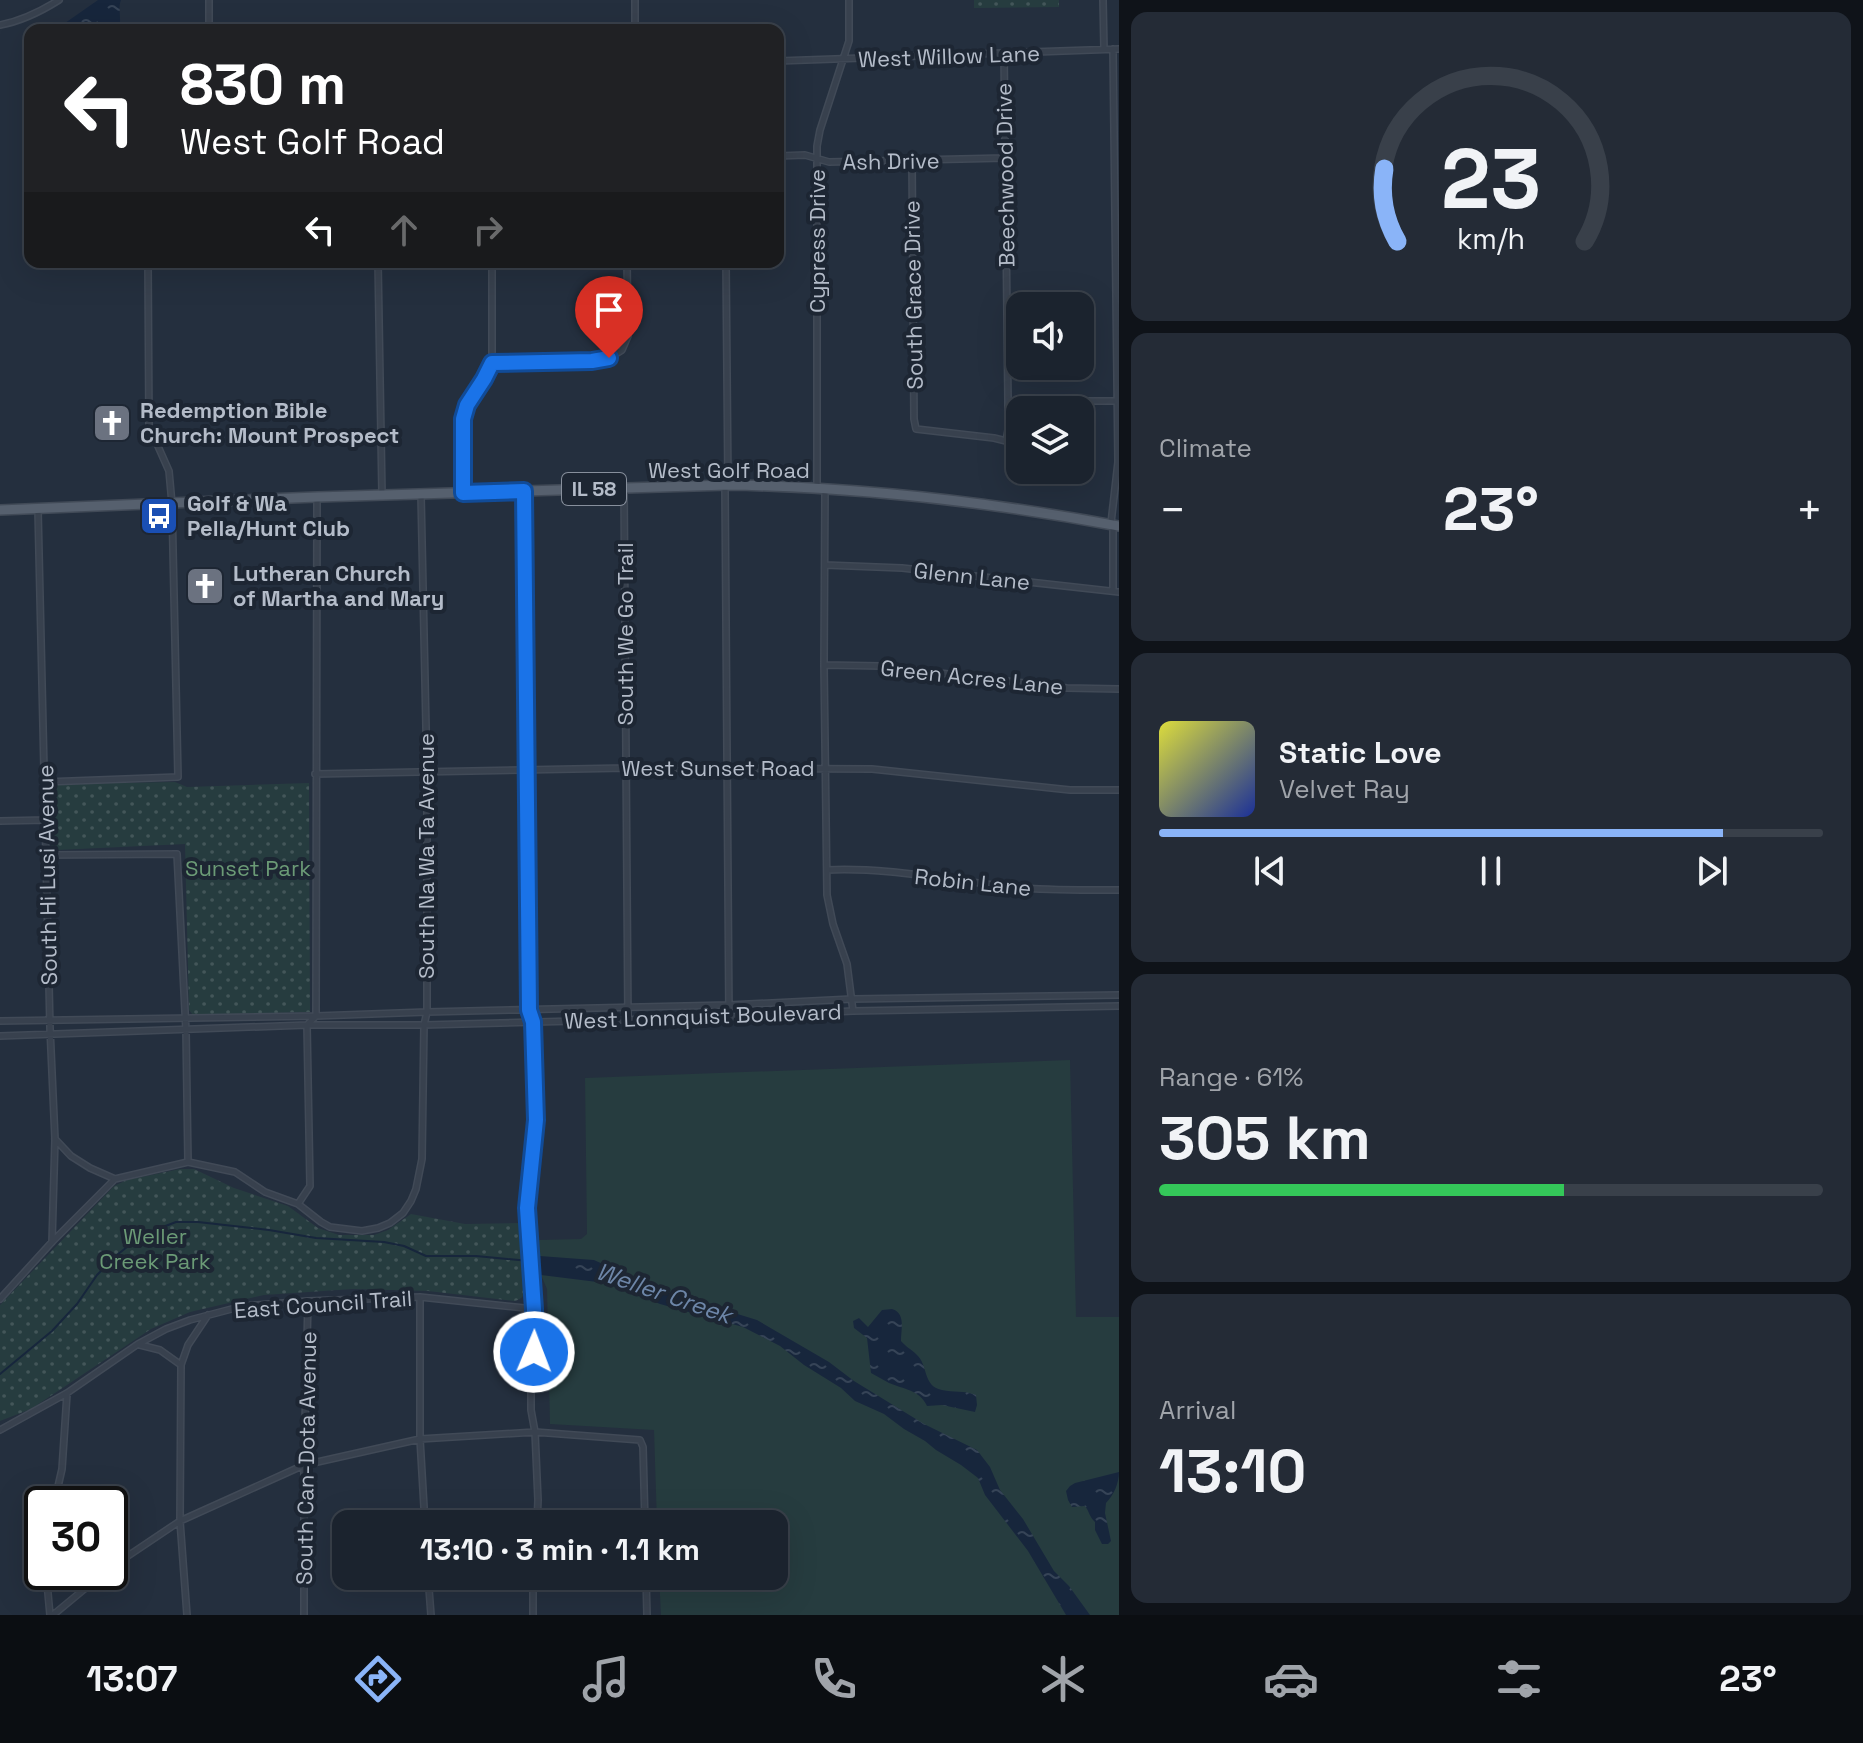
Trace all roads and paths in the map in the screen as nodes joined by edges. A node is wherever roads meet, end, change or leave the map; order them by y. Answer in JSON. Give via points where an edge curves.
{"nodes":[{"id":1,"x":59,"y":0,"type":"edge"},
{"id":2,"x":209,"y":0,"type":"edge"},
{"id":3,"x":635,"y":0,"type":"edge"},
{"id":4,"x":849,"y":0,"type":"edge"},
{"id":5,"x":1103,"y":0,"type":"edge"},
{"id":6,"x":209,"y":24,"type":"edge"},
{"id":7,"x":635,"y":24,"type":"edge"},
{"id":8,"x":0,"y":25,"type":"edge"},
{"id":9,"x":1104,"y":49,"type":"junction"},
{"id":10,"x":1116,"y":49,"type":"edge"},
{"id":11,"x":1004,"y":53,"type":"junction"},
{"id":12,"x":843,"y":60,"type":"junction"},
{"id":13,"x":784,"y":61,"type":"edge"},
{"id":14,"x":784,"y":156,"type":"edge"},
{"id":15,"x":1005,"y":158,"type":"junction"},
{"id":16,"x":816,"y":159,"type":"junction"},
{"id":17,"x":912,"y":161,"type":"junction"},
{"id":18,"x":148,"y":268,"type":"edge"},
{"id":19,"x":378,"y":268,"type":"edge"},
{"id":20,"x":492,"y":268,"type":"edge"},
{"id":21,"x":627,"y":268,"type":"edge"},
{"id":22,"x":726,"y":268,"type":"edge"},
{"id":23,"x":492,"y":363,"type":"junction"},
{"id":24,"x":1008,"y":396,"type":"edge"},
{"id":25,"x":1094,"y":401,"type":"edge"},
{"id":26,"x":1118,"y":401,"type":"edge"},
{"id":27,"x":1006,"y":441,"type":"edge"},
{"id":28,"x":726,"y":485,"type":"junction"},
{"id":29,"x":624,"y":488,"type":"junction"},
{"id":30,"x":821,"y":488,"type":"junction"},
{"id":31,"x":524,"y":491,"type":"junction"},
{"id":32,"x":463,"y":493,"type":"junction"},
{"id":33,"x":421,"y":494,"type":"junction"},
{"id":34,"x":382,"y":495,"type":"junction"},
{"id":35,"x":317,"y":497,"type":"junction"},
{"id":36,"x":172,"y":504,"type":"junction"},
{"id":37,"x":1116,"y":506,"type":"edge"},
{"id":38,"x":38,"y":509,"type":"junction"},
{"id":39,"x":0,"y":510,"type":"edge"},
{"id":40,"x":1114,"y":525,"type":"edge"},
{"id":41,"x":825,"y":565,"type":"junction"},
{"id":42,"x":1116,"y":592,"type":"edge"},
{"id":43,"x":824,"y":665,"type":"junction"},
{"id":44,"x":1119,"y":689,"type":"edge"},
{"id":45,"x":726,"y":767,"type":"junction"},
{"id":46,"x":626,"y":768,"type":"junction"},
{"id":47,"x":826,"y":768,"type":"junction"},
{"id":48,"x":527,"y":770,"type":"junction"},
{"id":49,"x":427,"y":773,"type":"junction"},
{"id":50,"x":315,"y":774,"type":"junction"},
{"id":51,"x":45,"y":782,"type":"junction"},
{"id":52,"x":1119,"y":790,"type":"edge"},
{"id":53,"x":46,"y":820,"type":"junction"},
{"id":54,"x":0,"y":821,"type":"edge"},
{"id":55,"x":47,"y":855,"type":"junction"},
{"id":56,"x":827,"y":870,"type":"junction"},
{"id":57,"x":1119,"y":890,"type":"edge"},
{"id":58,"x":1119,"y":995,"type":"edge"},
{"id":59,"x":852,"y":999,"type":"junction"},
{"id":60,"x":729,"y":1005,"type":"junction"},
{"id":61,"x":1119,"y":1006,"type":"edge"},
{"id":62,"x":628,"y":1008,"type":"junction"},
{"id":63,"x":529,"y":1010,"type":"junction"},
{"id":64,"x":853,"y":1011,"type":"junction"},
{"id":65,"x":427,"y":1012,"type":"junction"},
{"id":66,"x":316,"y":1016,"type":"junction"},
{"id":67,"x":729,"y":1017,"type":"junction"},
{"id":68,"x":185,"y":1018,"type":"junction"},
{"id":69,"x":50,"y":1020,"type":"junction"},
{"id":70,"x":628,"y":1020,"type":"junction"},
{"id":71,"x":0,"y":1021,"type":"edge"},
{"id":72,"x":533,"y":1022,"type":"junction"},
{"id":73,"x":307,"y":1025,"type":"junction"},
{"id":74,"x":424,"y":1025,"type":"junction"},
{"id":75,"x":186,"y":1031,"type":"junction"},
{"id":76,"x":50,"y":1035,"type":"junction"},
{"id":77,"x":0,"y":1036,"type":"edge"},
{"id":78,"x":55,"y":1139,"type":"junction"},
{"id":79,"x":188,"y":1162,"type":"junction"},
{"id":80,"x":115,"y":1179,"type":"junction"},
{"id":81,"x":298,"y":1204,"type":"junction"},
{"id":82,"x":52,"y":1242,"type":"junction"},
{"id":83,"x":420,"y":1297,"type":"junction"},
{"id":84,"x":0,"y":1299,"type":"edge"},
{"id":85,"x":308,"y":1301,"type":"junction"},
{"id":86,"x":534,"y":1309,"type":"junction"},
{"id":87,"x":208,"y":1315,"type":"junction"},
{"id":88,"x":138,"y":1344,"type":"junction"},
{"id":89,"x":181,"y":1365,"type":"junction"},
{"id":90,"x":67,"y":1393,"type":"junction"},
{"id":91,"x":0,"y":1430,"type":"edge"},
{"id":92,"x":535,"y":1432,"type":"junction"},
{"id":93,"x":420,"y":1439,"type":"junction"},
{"id":94,"x":304,"y":1465,"type":"junction"},
{"id":95,"x":58,"y":1486,"type":"edge"},
{"id":96,"x":424,"y":1510,"type":"edge"},
{"id":97,"x":537,"y":1510,"type":"edge"},
{"id":98,"x":645,"y":1510,"type":"edge"},
{"id":99,"x":180,"y":1521,"type":"junction"},
{"id":100,"x":128,"y":1556,"type":"edge"},
{"id":101,"x":49,"y":1590,"type":"edge"},
{"id":102,"x":83,"y":1590,"type":"edge"},
{"id":103,"x":429,"y":1590,"type":"edge"},
{"id":104,"x":533,"y":1590,"type":"edge"},
{"id":105,"x":646,"y":1590,"type":"edge"},
{"id":106,"x":52,"y":1615,"type":"edge"},
{"id":107,"x":187,"y":1615,"type":"edge"},
{"id":108,"x":304,"y":1615,"type":"edge"},
{"id":109,"x":431,"y":1615,"type":"edge"},
{"id":110,"x":533,"y":1615,"type":"edge"},
{"id":111,"x":647,"y":1615,"type":"edge"}],
"edges":[{"from":1,"to":8,"type":"street"},
{"from":2,"to":6,"type":"street"},
{"from":3,"to":7,"type":"street"},
{"from":4,"to":12,"type":"street","name":"Cypress Drive","via":[[849,41]]},
{"from":5,"to":9,"type":"street"},
{"from":9,"to":10,"type":"street","name":"West Willow Lane"},
{"from":9,"to":11,"type":"street","name":"West Willow Lane"},
{"from":10,"to":26,"type":"street"},
{"from":11,"to":12,"type":"street","name":"West Willow Lane"},
{"from":11,"to":15,"type":"street","name":"Beechwood Drive"},
{"from":12,"to":13,"type":"street","name":"West Willow Lane"},
{"from":12,"to":16,"type":"street","name":"Cypress Drive"},
{"from":14,"to":16,"type":"street","name":"Ash Drive"},
{"from":15,"to":17,"type":"street","name":"Ash Drive"},
{"from":15,"to":24,"type":"street","name":"Beechwood Drive"},
{"from":16,"to":17,"type":"street","name":"Ash Drive"},
{"from":16,"to":30,"type":"street","name":"Cypress Drive"},
{"from":17,"to":27,"type":"street","name":"South Grace Drive","via":[[916,429]]},
{"from":18,"to":36,"type":"street","via":[[149,426],[169,471]]},
{"from":19,"to":34,"type":"street"},
{"from":20,"to":23,"type":"street"},
{"from":21,"to":23,"type":"street","via":[[628,336],[622,350],[592,361]]},
{"from":22,"to":28,"type":"street"},
{"from":23,"to":32,"type":"street","via":[[463,419]]},
{"from":25,"to":26,"type":"street"},
{"from":26,"to":37,"type":"street"},
{"from":28,"to":29,"type":"main road","name":"West Golf Road","number":"IL 58"},
{"from":28,"to":30,"type":"main road","name":"West Golf Road","number":"IL 58"},
{"from":28,"to":45,"type":"street"},
{"from":29,"to":31,"type":"main road","name":"West Golf Road","number":"IL 58"},
{"from":29,"to":46,"type":"street","name":"South We Go Trail"},
{"from":30,"to":40,"type":"main road","name":"West Golf Road","number":"IL 58","via":[[960,500]]},
{"from":30,"to":41,"type":"street","name":"Cypress Drive"},
{"from":31,"to":32,"type":"main road","name":"West Golf Road","number":"IL 58"},
{"from":31,"to":48,"type":"street"},
{"from":32,"to":33,"type":"main road","name":"West Golf Road","number":"IL 58"},
{"from":33,"to":34,"type":"main road","name":"West Golf Road","number":"IL 58"},
{"from":33,"to":49,"type":"street","name":"South Na Wa Ta Avenue"},
{"from":34,"to":35,"type":"main road","name":"West Golf Road","number":"IL 58"},
{"from":35,"to":36,"type":"main road","name":"West Golf Road","number":"IL 58"},
{"from":35,"to":50,"type":"street"},
{"from":36,"to":38,"type":"main road","name":"West Golf Road","number":"IL 58"},
{"from":36,"to":51,"type":"street","via":[[178,777]]},
{"from":37,"to":40,"type":"street"},
{"from":38,"to":39,"type":"main road","name":"West Golf Road","number":"IL 58"},
{"from":38,"to":51,"type":"street","name":"South Hi Lusi Avenue"},
{"from":40,"to":42,"type":"street"},
{"from":41,"to":42,"type":"street","name":"Glenn Lane","via":[[902,568]]},
{"from":41,"to":43,"type":"street","name":"Cypress Drive"},
{"from":43,"to":44,"type":"street","name":"Green Acres Lane"},
{"from":43,"to":47,"type":"street","name":"Cypress Drive"},
{"from":45,"to":46,"type":"street","name":"West Sunset Road"},
{"from":45,"to":47,"type":"street","name":"West Sunset Road"},
{"from":45,"to":60,"type":"street"},
{"from":46,"to":48,"type":"street","name":"West Sunset Road"},
{"from":46,"to":62,"type":"street","name":"South We Go Trail"},
{"from":47,"to":52,"type":"street","name":"West Sunset Road"},
{"from":47,"to":56,"type":"street","name":"Cypress Drive"},
{"from":48,"to":49,"type":"street","name":"West Sunset Road"},
{"from":48,"to":63,"type":"street"},
{"from":49,"to":50,"type":"street","name":"West Sunset Road"},
{"from":49,"to":65,"type":"street","name":"South Na Wa Ta Avenue"},
{"from":50,"to":66,"type":"street"},
{"from":51,"to":53,"type":"street","name":"South Hi Lusi Avenue"},
{"from":53,"to":54,"type":"street"},
{"from":53,"to":55,"type":"street","name":"South Hi Lusi Avenue"},
{"from":55,"to":68,"type":"street","via":[[177,854]]},
{"from":55,"to":69,"type":"street","name":"South Hi Lusi Avenue"},
{"from":56,"to":57,"type":"street","name":"Robin Lane","via":[[1057,891]]},
{"from":56,"to":59,"type":"street","name":"Cypress Drive","via":[[829,911],[847,964]]},
{"from":58,"to":59,"type":"street","name":"West Lonnquist Boulevard"},
{"from":59,"to":60,"type":"street","name":"West Lonnquist Boulevard"},
{"from":59,"to":64,"type":"street","name":"Cypress Drive"},
{"from":60,"to":62,"type":"street","name":"West Lonnquist Boulevard"},
{"from":60,"to":67,"type":"street"},
{"from":61,"to":64,"type":"street","name":"West Lonnquist Boulevard"},
{"from":62,"to":63,"type":"street","name":"West Lonnquist Boulevard"},
{"from":62,"to":70,"type":"street","name":"South We Go Trail"},
{"from":63,"to":65,"type":"street","name":"West Lonnquist Boulevard"},
{"from":63,"to":72,"type":"street"},
{"from":64,"to":67,"type":"street","name":"West Lonnquist Boulevard"},
{"from":65,"to":66,"type":"street","name":"West Lonnquist Boulevard"},
{"from":65,"to":74,"type":"street","name":"South Na Wa Ta Avenue"},
{"from":66,"to":68,"type":"street","name":"West Lonnquist Boulevard"},
{"from":66,"to":73,"type":"street"},
{"from":67,"to":70,"type":"street","name":"West Lonnquist Boulevard"},
{"from":68,"to":69,"type":"street","name":"West Lonnquist Boulevard"},
{"from":68,"to":75,"type":"street"},
{"from":69,"to":71,"type":"street","name":"West Lonnquist Boulevard"},
{"from":69,"to":76,"type":"street","name":"South Hi Lusi Avenue"},
{"from":70,"to":72,"type":"street","name":"West Lonnquist Boulevard"},
{"from":72,"to":74,"type":"street","name":"West Lonnquist Boulevard"},
{"from":72,"to":86,"type":"street","via":[[536,1120],[527,1208]]},
{"from":73,"to":74,"type":"street","name":"West Lonnquist Boulevard"},
{"from":73,"to":75,"type":"street","name":"West Lonnquist Boulevard"},
{"from":73,"to":81,"type":"street","via":[[310,1186]]},
{"from":74,"to":81,"type":"street","name":"South Na Wa Ta Avenue","via":[[422,1159],[416,1189],[403,1213],[378,1228],[336,1229]]},
{"from":75,"to":76,"type":"street","name":"West Lonnquist Boulevard"},
{"from":75,"to":79,"type":"street"},
{"from":76,"to":77,"type":"street","name":"West Lonnquist Boulevard"},
{"from":76,"to":78,"type":"street","name":"South Hi Lusi Avenue"},
{"from":78,"to":80,"type":"street","via":[[71,1156]]},
{"from":78,"to":82,"type":"street","name":"South Hi Lusi Avenue"},
{"from":79,"to":80,"type":"street"},
{"from":79,"to":81,"type":"street","via":[[235,1172],[265,1192]]},
{"from":80,"to":82,"type":"street"},
{"from":82,"to":84,"type":"street"},
{"from":83,"to":85,"type":"street","name":"East Council Trail"},
{"from":83,"to":86,"type":"street","name":"East Council Trail"},
{"from":83,"to":93,"type":"street"},
{"from":85,"to":87,"type":"street","name":"East Council Trail","via":[[243,1306]]},
{"from":85,"to":94,"type":"street","name":"South Can-Dota Avenue"},
{"from":86,"to":92,"type":"street"},
{"from":87,"to":88,"type":"street","name":"East Council Trail"},
{"from":87,"to":89,"type":"street"},
{"from":88,"to":89,"type":"street","via":[[160,1350]]},
{"from":88,"to":90,"type":"street","name":"East Council Trail"},
{"from":89,"to":99,"type":"street"},
{"from":90,"to":91,"type":"street","name":"East Council Trail"},
{"from":90,"to":95,"type":"street"},
{"from":92,"to":93,"type":"street"},
{"from":92,"to":97,"type":"street"},
{"from":92,"to":98,"type":"street","via":[[640,1440]]},
{"from":93,"to":94,"type":"street"},
{"from":93,"to":96,"type":"street"},
{"from":94,"to":99,"type":"street"},
{"from":94,"to":108,"type":"street","name":"South Can-Dota Avenue"},
{"from":99,"to":100,"type":"street"},
{"from":99,"to":107,"type":"street"},
{"from":101,"to":106,"type":"street"},
{"from":102,"to":106,"type":"street"},
{"from":103,"to":109,"type":"street"},
{"from":104,"to":110,"type":"street"},
{"from":105,"to":111,"type":"street"}]}
